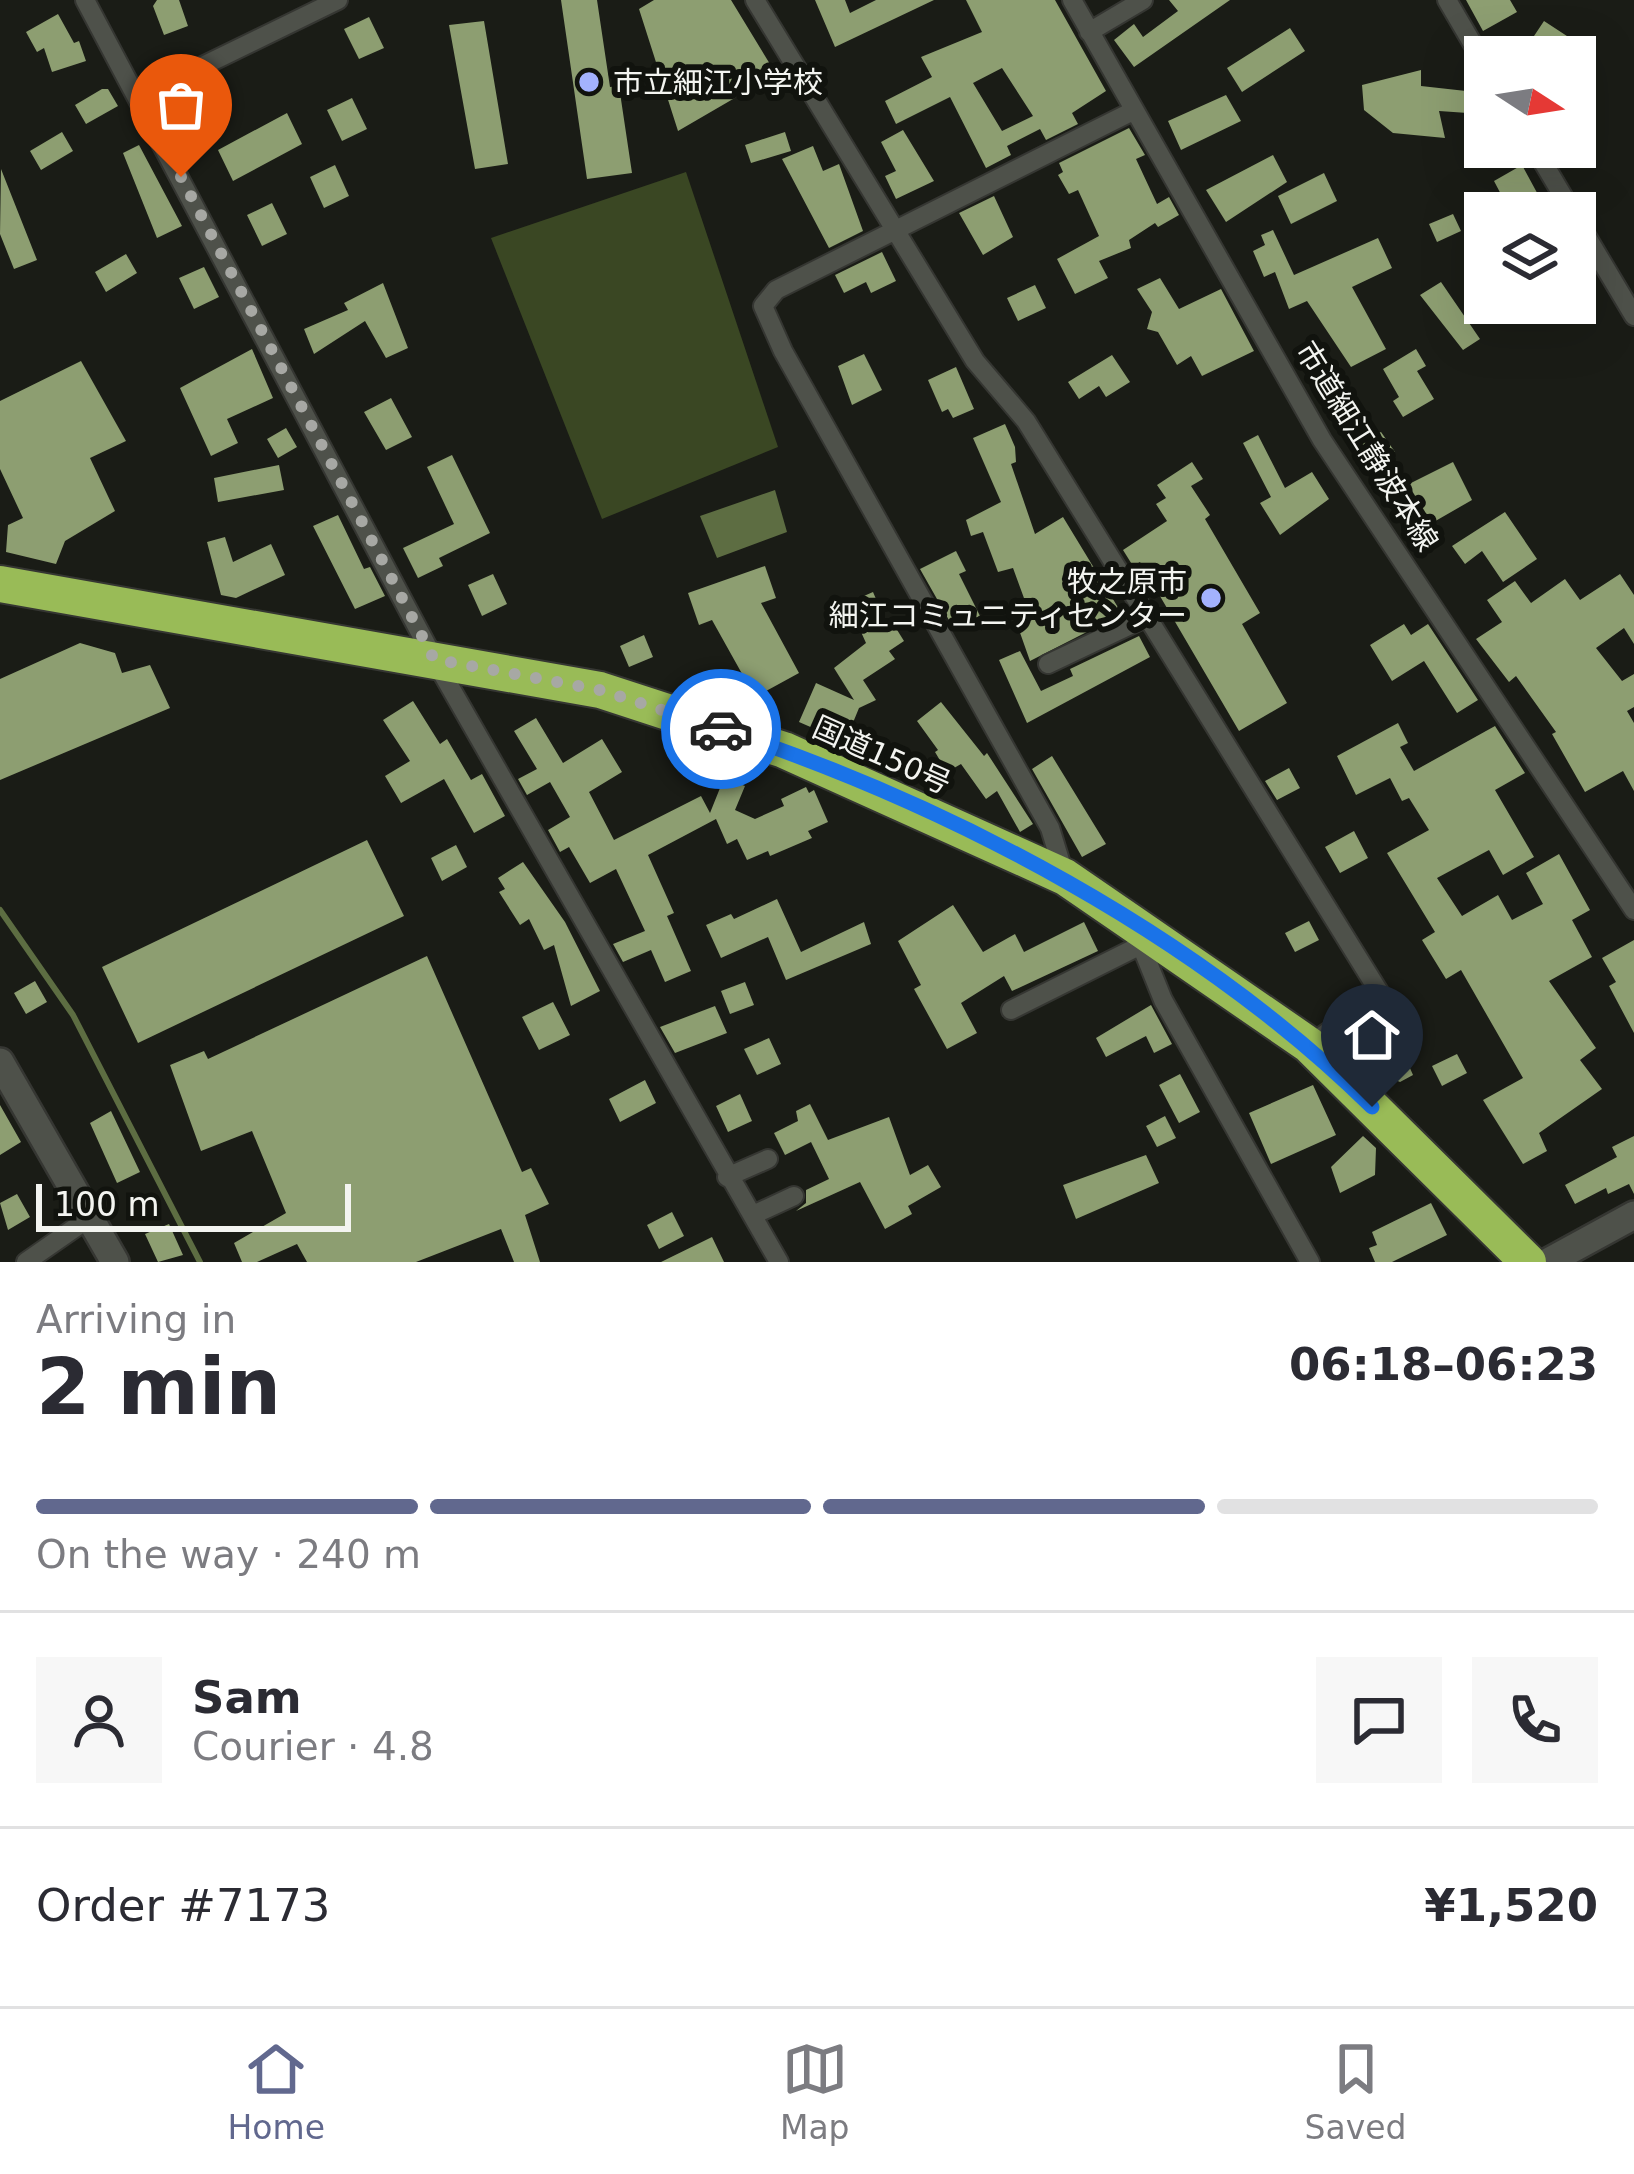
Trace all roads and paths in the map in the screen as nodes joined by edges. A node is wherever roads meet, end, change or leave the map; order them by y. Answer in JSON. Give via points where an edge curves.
{"nodes":[{"id":1,"x":85,"y":0,"type":"edge"},
{"id":2,"x":338,"y":0,"type":"edge"},
{"id":3,"x":754,"y":0,"type":"edge"},
{"id":4,"x":1072,"y":0,"type":"edge"},
{"id":5,"x":1143,"y":0,"type":"edge"},
{"id":6,"x":1447,"y":0,"type":"edge"},
{"id":7,"x":1089,"y":32,"type":"junction"},
{"id":8,"x":1468,"y":36,"type":"edge"},
{"id":9,"x":139,"y":97,"type":"junction"},
{"id":10,"x":1133,"y":111,"type":"junction"},
{"id":11,"x":892,"y":227,"type":"junction"},
{"id":12,"x":1596,"y":252,"type":"edge"},
{"id":13,"x":1634,"y":316,"type":"edge"},
{"id":14,"x":0,"y":584,"type":"edge"},
{"id":15,"x":1148,"y":617,"type":"junction"},
{"id":16,"x":434,"y":659,"type":"junction"},
{"id":17,"x":1048,"y":664,"type":"dead end"},
{"id":18,"x":1065,"y":877,"type":"junction"},
{"id":19,"x":1634,"y":910,"type":"edge"},
{"id":20,"x":1137,"y":934,"type":"junction"},
{"id":21,"x":1011,"y":1010,"type":"dead end"},
{"id":22,"x":1309,"y":1045,"type":"junction"},
{"id":23,"x":0,"y":1062,"type":"edge"},
{"id":24,"x":768,"y":1159,"type":"dead end"},
{"id":25,"x":727,"y":1177,"type":"junction"},
{"id":26,"x":794,"y":1196,"type":"dead end"},
{"id":27,"x":752,"y":1215,"type":"junction"},
{"id":28,"x":1634,"y":1215,"type":"edge"},
{"id":29,"x":89,"y":1219,"type":"junction"},
{"id":30,"x":26,"y":1262,"type":"edge"},
{"id":31,"x":115,"y":1262,"type":"edge"},
{"id":32,"x":779,"y":1262,"type":"edge"},
{"id":33,"x":1310,"y":1262,"type":"edge"},
{"id":34,"x":1528,"y":1262,"type":"edge"},
{"id":35,"x":1548,"y":1262,"type":"edge"}],
"edges":[{"from":1,"to":9,"type":"street"},
{"from":2,"to":9,"type":"street"},
{"from":3,"to":11,"type":"street"},
{"from":4,"to":7,"type":"street","name":"市道細江静波本線"},
{"from":5,"to":7,"type":"street"},
{"from":6,"to":8,"type":"street"},
{"from":7,"to":10,"type":"street","name":"市道細江静波本線"},
{"from":9,"to":16,"type":"street"},
{"from":10,"to":11,"type":"street"},
{"from":10,"to":19,"type":"street","name":"市道細江静波本線","via":[[1322,440]]},
{"from":11,"to":15,"type":"street"},
{"from":11,"to":18,"type":"street","via":[[776,290],[764,311],[1050,828]]},
{"from":12,"to":13,"type":"street"},
{"from":14,"to":16,"type":"highway","name":"国道150号"},
{"from":15,"to":17,"type":"street"},
{"from":15,"to":22,"type":"street","via":[[1381,994]]},
{"from":16,"to":18,"type":"highway","name":"国道150号","via":[[600,690],[784,750]]},
{"from":16,"to":25,"type":"street"},
{"from":18,"to":20,"type":"highway","name":"国道150号"},
{"from":20,"to":21,"type":"street"},
{"from":20,"to":22,"type":"highway","name":"国道150号"},
{"from":20,"to":33,"type":"street","via":[[1163,1000]]},
{"from":22,"to":34,"type":"highway","name":"国道150号"},
{"from":23,"to":29,"type":"street"},
{"from":24,"to":25,"type":"street"},
{"from":25,"to":27,"type":"street"},
{"from":26,"to":27,"type":"street"},
{"from":27,"to":32,"type":"street"},
{"from":28,"to":35,"type":"street"},
{"from":29,"to":30,"type":"street"},
{"from":29,"to":31,"type":"street"}]}
